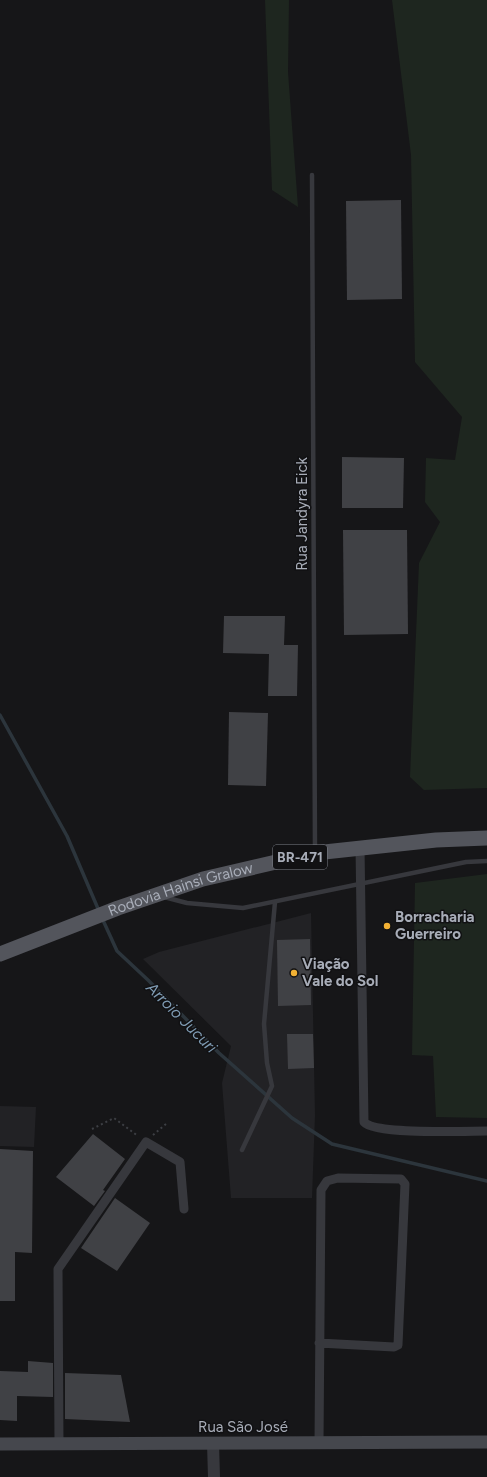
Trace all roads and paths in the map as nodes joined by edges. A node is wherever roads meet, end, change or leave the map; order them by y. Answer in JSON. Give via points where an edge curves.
{"nodes":[{"id":1,"x":312,"y":175,"type":"dead end"},
{"id":2,"x":487,"y":838,"type":"edge"},
{"id":3,"x":360,"y":847,"type":"junction"},
{"id":4,"x":316,"y":853,"type":"junction"},
{"id":5,"x":487,"y":861,"type":"edge"},
{"id":6,"x":360,"y":884,"type":"junction"},
{"id":7,"x":156,"y":895,"type":"junction"},
{"id":8,"x":275,"y":902,"type":"junction"},
{"id":9,"x":0,"y":954,"type":"edge"},
{"id":10,"x":166,"y":1124,"type":"dead end"},
{"id":11,"x":92,"y":1130,"type":"dead end"},
{"id":12,"x":487,"y":1131,"type":"edge"},
{"id":13,"x":146,"y":1142,"type":"junction"},
{"id":14,"x":242,"y":1150,"type":"dead end"},
{"id":15,"x":184,"y":1209,"type":"dead end"},
{"id":16,"x":319,"y":1343,"type":"junction"},
{"id":17,"x":487,"y":1442,"type":"edge"},
{"id":18,"x":59,"y":1443,"type":"junction"},
{"id":19,"x":213,"y":1443,"type":"junction"},
{"id":20,"x":319,"y":1443,"type":"junction"},
{"id":21,"x":0,"y":1444,"type":"edge"},
{"id":22,"x":214,"y":1477,"type":"edge"}],
"edges":[{"from":1,"to":4,"type":"lane","name":"Rua Jandyra Eick"},
{"from":2,"to":3,"type":"main road","name":"Rodovia Hainsi Gralow","number":"BR-471"},
{"from":3,"to":4,"type":"main road","name":"Rodovia Hainsi Gralow","number":"BR-471"},
{"from":3,"to":6,"type":"street"},
{"from":4,"to":7,"type":"main road","name":"Rodovia Hainsi Gralow","number":"BR-471","via":[[203,879]]},
{"from":5,"to":6,"type":"lane","via":[[466,862]]},
{"from":6,"to":8,"type":"lane"},
{"from":6,"to":12,"type":"street","via":[[364,1122],[367,1126],[396,1130]]},
{"from":7,"to":8,"type":"lane","via":[[187,903],[243,908]]},
{"from":7,"to":9,"type":"main road","name":"Rodovia Hainsi Gralow","number":"BR-471"},
{"from":8,"to":14,"type":"lane","via":[[264,1024],[267,1063],[272,1086]]},
{"from":10,"to":13,"type":"path"},
{"from":11,"to":13,"type":"path","via":[[114,1118]]},
{"from":13,"to":15,"type":"street","via":[[180,1162]]},
{"from":13,"to":18,"type":"street","via":[[58,1269]]},
{"from":16,"to":16,"type":"street","via":[[321,1190],[327,1181],[338,1178],[401,1179],[405,1184],[398,1345],[394,1347]]},
{"from":16,"to":20,"type":"street"},
{"from":17,"to":20,"type":"main road","name":"Rua São José"},
{"from":18,"to":19,"type":"main road","name":"Rua São José"},
{"from":18,"to":21,"type":"main road","name":"Rua São José"},
{"from":19,"to":20,"type":"main road","name":"Rua São José"},
{"from":19,"to":22,"type":"street"}]}
